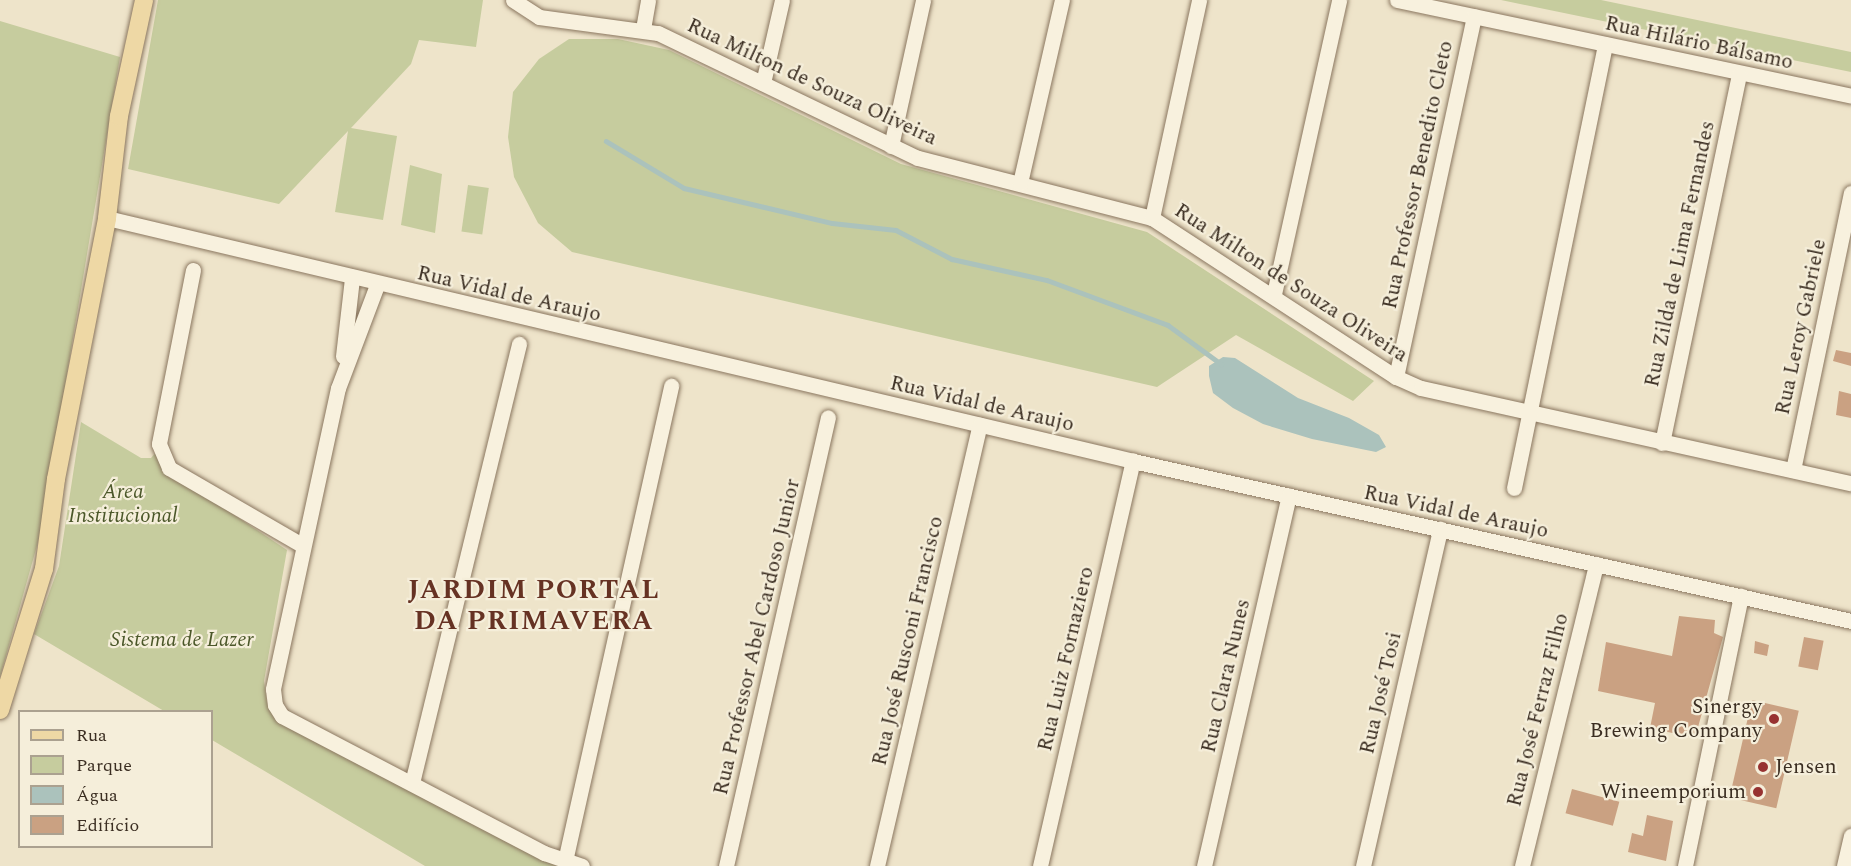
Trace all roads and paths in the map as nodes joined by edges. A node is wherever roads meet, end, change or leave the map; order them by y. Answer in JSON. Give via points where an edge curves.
{"nodes":[{"id":1,"x":144,"y":0,"type":"edge"},
{"id":2,"x":648,"y":0,"type":"edge"},
{"id":3,"x":782,"y":0,"type":"edge"},
{"id":4,"x":922,"y":0,"type":"edge"},
{"id":5,"x":1062,"y":0,"type":"edge"},
{"id":6,"x":1199,"y":0,"type":"edge"},
{"id":7,"x":1339,"y":0,"type":"edge"},
{"id":8,"x":1397,"y":0,"type":"edge"},
{"id":9,"x":516,"y":4,"type":"edge"},
{"id":10,"x":1474,"y":16,"type":"junction"},
{"id":11,"x":643,"y":29,"type":"junction"},
{"id":12,"x":1605,"y":44,"type":"junction"},
{"id":13,"x":1739,"y":75,"type":"junction"},
{"id":14,"x":763,"y":83,"type":"junction"},
{"id":15,"x":1851,"y":96,"type":"edge"},
{"id":16,"x":891,"y":146,"type":"junction"},
{"id":17,"x":1020,"y":183,"type":"junction"},
{"id":18,"x":1851,"y":193,"type":"edge"},
{"id":19,"x":107,"y":218,"type":"junction"},
{"id":20,"x":1152,"y":218,"type":"junction"},
{"id":21,"x":194,"y":270,"type":"dead end"},
{"id":22,"x":352,"y":278,"type":"junction"},
{"id":23,"x":376,"y":285,"type":"junction"},
{"id":24,"x":1274,"y":294,"type":"junction"},
{"id":25,"x":519,"y":344,"type":"dead end"},
{"id":26,"x":341,"y":375,"type":"junction"},
{"id":27,"x":1396,"y":377,"type":"junction"},
{"id":28,"x":671,"y":386,"type":"dead end"},
{"id":29,"x":1531,"y":412,"type":"junction"},
{"id":30,"x":828,"y":417,"type":"dead end"},
{"id":31,"x":980,"y":425,"type":"junction"},
{"id":32,"x":1662,"y":443,"type":"junction"},
{"id":33,"x":1133,"y":461,"type":"junction"},
{"id":34,"x":1793,"y":470,"type":"junction"},
{"id":35,"x":1851,"y":483,"type":"edge"},
{"id":36,"x":1514,"y":488,"type":"dead end"},
{"id":37,"x":1289,"y":496,"type":"junction"},
{"id":38,"x":1440,"y":529,"type":"junction"},
{"id":39,"x":302,"y":545,"type":"junction"},
{"id":40,"x":1596,"y":564,"type":"junction"},
{"id":41,"x":1741,"y":596,"type":"junction"},
{"id":42,"x":1851,"y":621,"type":"edge"},
{"id":43,"x":0,"y":710,"type":"edge"},
{"id":44,"x":412,"y":783,"type":"junction"},
{"id":45,"x":1851,"y":836,"type":"edge"},
{"id":46,"x":565,"y":861,"type":"junction"},
{"id":47,"x":582,"y":866,"type":"edge"},
{"id":48,"x":726,"y":866,"type":"edge"},
{"id":49,"x":877,"y":866,"type":"edge"},
{"id":50,"x":1040,"y":866,"type":"edge"},
{"id":51,"x":1204,"y":866,"type":"edge"},
{"id":52,"x":1363,"y":866,"type":"edge"},
{"id":53,"x":1522,"y":866,"type":"edge"},
{"id":54,"x":1685,"y":866,"type":"edge"},
{"id":55,"x":1844,"y":866,"type":"edge"}],
"edges":[{"from":1,"to":19,"type":"main road","via":[[119,116]]},
{"from":2,"to":11,"type":"street"},
{"from":3,"to":14,"type":"street"},
{"from":4,"to":16,"type":"street"},
{"from":5,"to":17,"type":"street"},
{"from":6,"to":20,"type":"street"},
{"from":7,"to":24,"type":"street"},
{"from":8,"to":10,"type":"street","name":"Rua Hilário Bálsamo"},
{"from":9,"to":11,"type":"street","name":"Rua Milton de Souza Oliveira","via":[[539,17]]},
{"from":10,"to":12,"type":"street","name":"Rua Hilário Bálsamo"},
{"from":10,"to":27,"type":"street","name":"Rua Professor Benedito Cleto"},
{"from":11,"to":14,"type":"street","name":"Rua Milton de Souza Oliveira"},
{"from":12,"to":13,"type":"street","name":"Rua Hilário Bálsamo"},
{"from":12,"to":29,"type":"street"},
{"from":13,"to":15,"type":"street","name":"Rua Hilário Bálsamo"},
{"from":13,"to":32,"type":"street","name":"Rua Zilda de Lima Fernandes"},
{"from":14,"to":16,"type":"street","name":"Rua Milton de Souza Oliveira"},
{"from":16,"to":17,"type":"street","name":"Rua Milton de Souza Oliveira","via":[[918,158]]},
{"from":17,"to":20,"type":"street","name":"Rua Milton de Souza Oliveira"},
{"from":18,"to":34,"type":"street","name":"Rua Leroy Gabriele"},
{"from":19,"to":22,"type":"street","name":"Rua Vidal de Araujo"},
{"from":19,"to":43,"type":"main road","via":[[60,457],[44,569]]},
{"from":20,"to":24,"type":"street","name":"Rua Milton de Souza Oliveira"},
{"from":21,"to":39,"type":"street","via":[[159,444],[168,468]]},
{"from":22,"to":23,"type":"street","name":"Rua Vidal de Araujo"},
{"from":22,"to":26,"type":"street"},
{"from":23,"to":26,"type":"street"},
{"from":23,"to":31,"type":"street","name":"Rua Vidal de Araujo"},
{"from":24,"to":27,"type":"street","name":"Rua Milton de Souza Oliveira"},
{"from":25,"to":44,"type":"street"},
{"from":26,"to":39,"type":"street"},
{"from":27,"to":29,"type":"street","name":"Rua Milton de Souza Oliveira","via":[[1421,388]]},
{"from":28,"to":46,"type":"street"},
{"from":29,"to":32,"type":"street","name":"Rua Milton de Souza Oliveira"},
{"from":29,"to":36,"type":"street"},
{"from":30,"to":48,"type":"street","name":"Rua Professor Abel Cardoso Junior"},
{"from":31,"to":33,"type":"street","name":"Rua Vidal de Araujo"},
{"from":31,"to":49,"type":"street","name":"Rua José Rusconi Francisco"},
{"from":32,"to":34,"type":"street","name":"Rua Milton de Souza Oliveira"},
{"from":33,"to":37,"type":"street","name":"Rua Vidal de Araujo"},
{"from":33,"to":50,"type":"street","name":"Rua Luiz Fornaziero"},
{"from":34,"to":35,"type":"street","name":"Rua Milton de Souza Oliveira"},
{"from":37,"to":38,"type":"street","name":"Rua Vidal de Araujo"},
{"from":37,"to":51,"type":"street","name":"Rua Clara Nunes"},
{"from":38,"to":40,"type":"street","name":"Rua Vidal de Araujo"},
{"from":38,"to":52,"type":"street","name":"Rua José Tosi"},
{"from":39,"to":44,"type":"street","via":[[273,689],[275,705],[282,716]]},
{"from":40,"to":41,"type":"street","name":"Rua Vidal de Araujo"},
{"from":40,"to":53,"type":"street","name":"Rua José Ferraz Filho"},
{"from":41,"to":42,"type":"street","name":"Rua Vidal de Araujo"},
{"from":41,"to":54,"type":"street"},
{"from":44,"to":46,"type":"street"},
{"from":45,"to":55,"type":"street"},
{"from":46,"to":47,"type":"street"}]}
